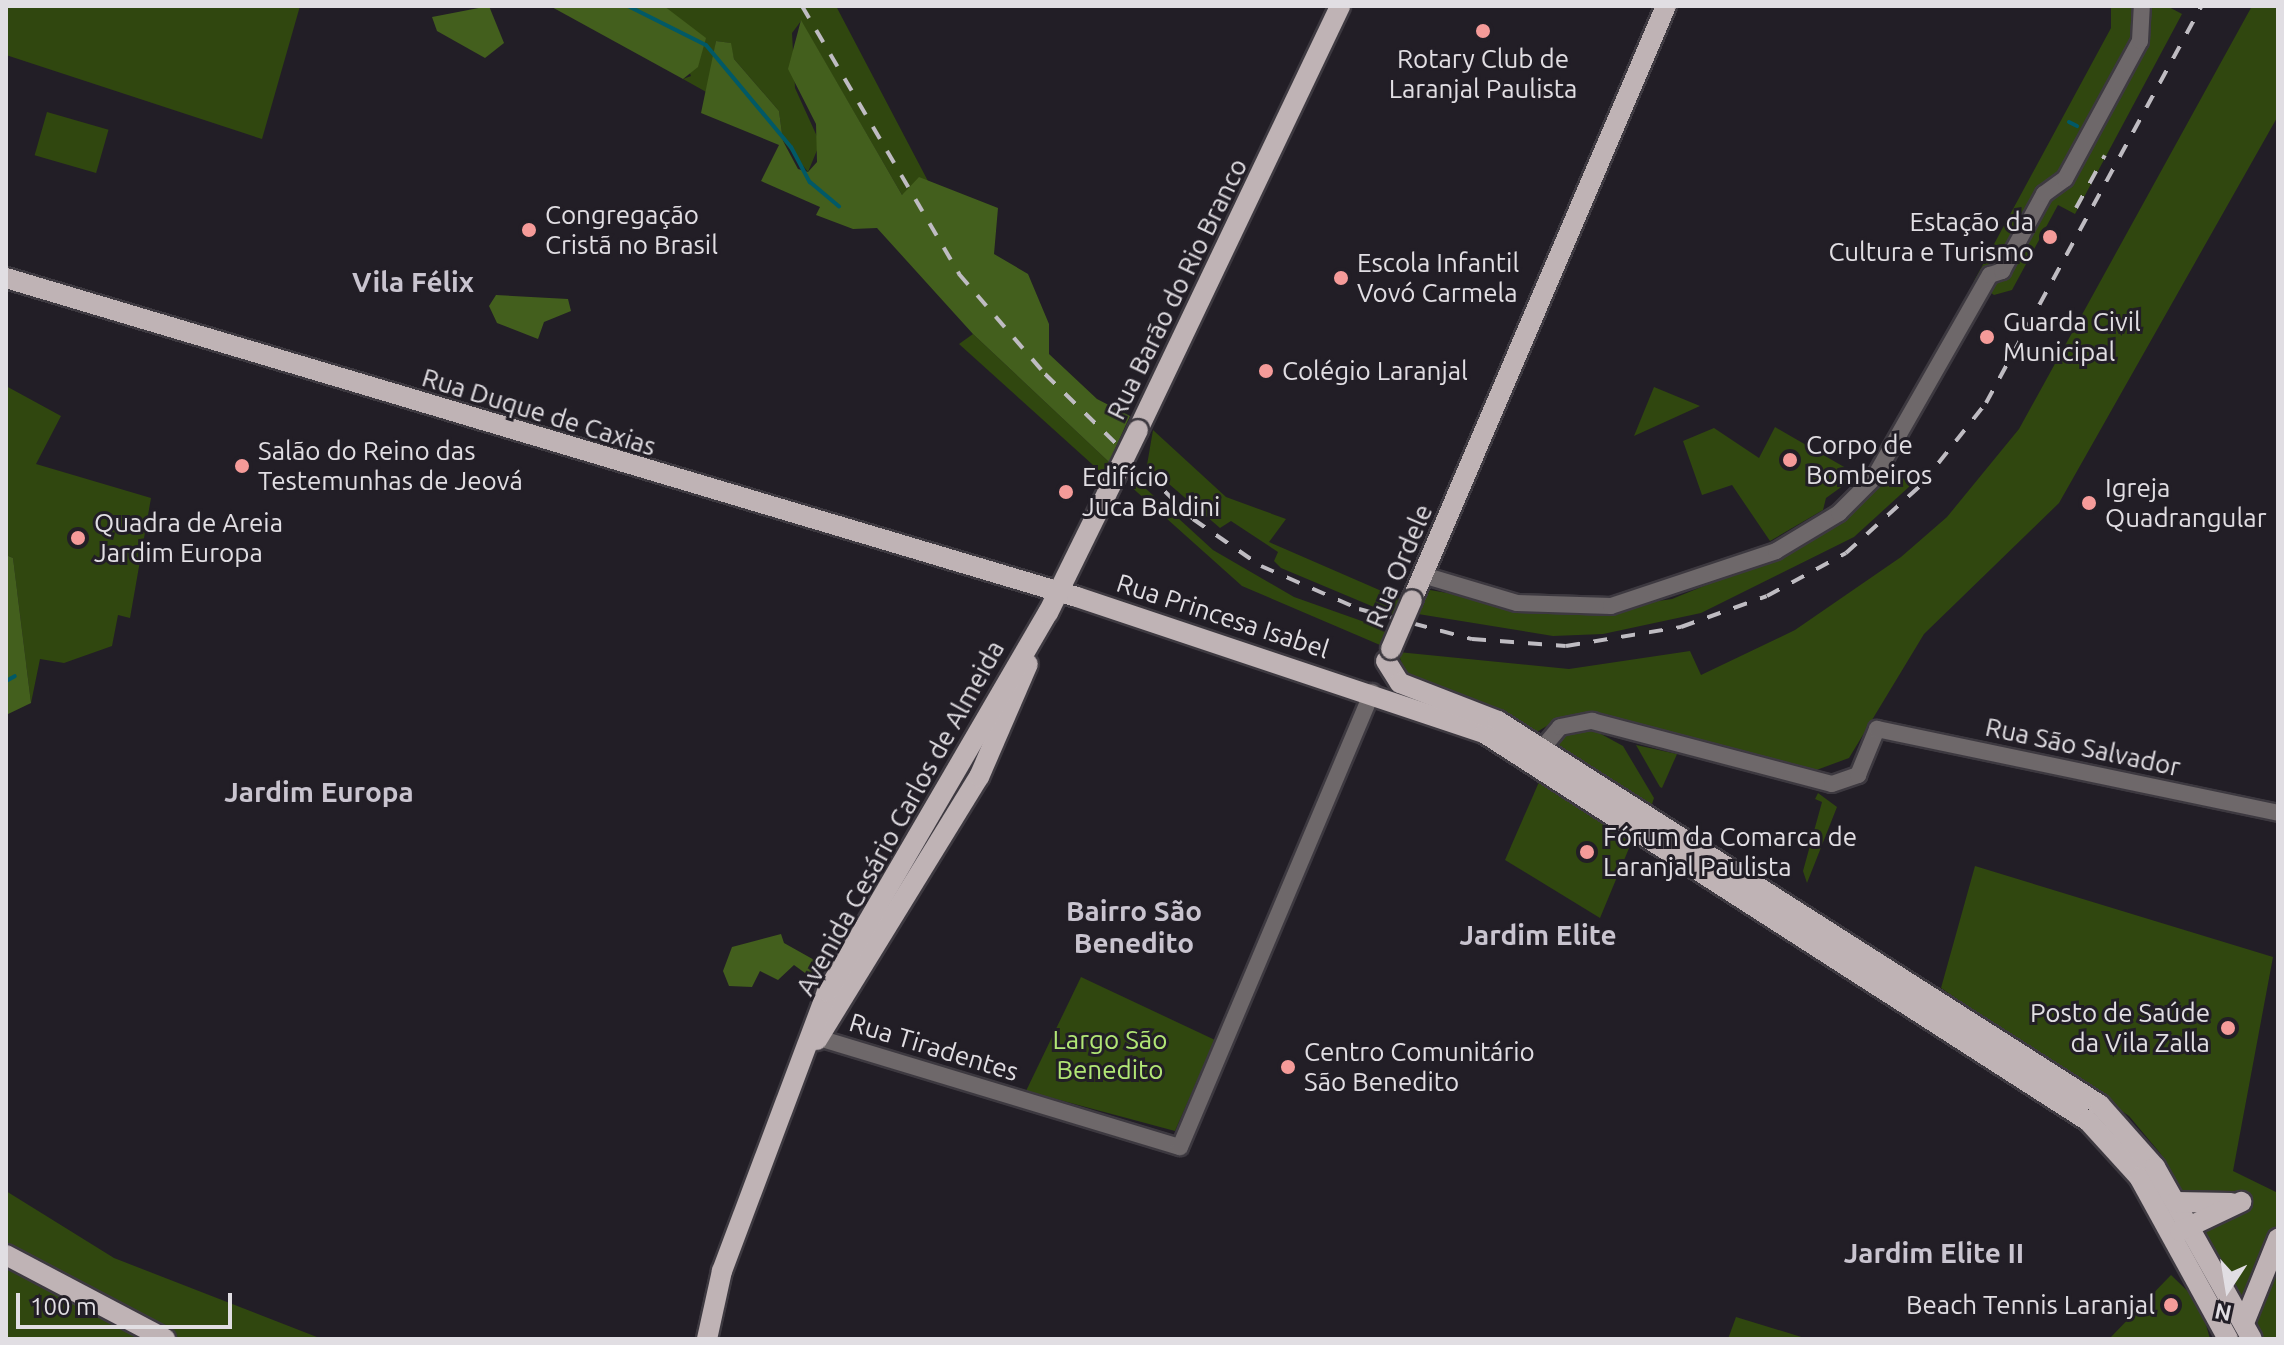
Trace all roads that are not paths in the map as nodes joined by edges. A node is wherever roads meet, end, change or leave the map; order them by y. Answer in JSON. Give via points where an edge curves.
{"nodes":[{"id":1,"x":1340,"y":6,"type":"edge"},
{"id":2,"x":1666,"y":6,"type":"edge"},
{"id":3,"x":2142,"y":6,"type":"edge"},
{"id":4,"x":6,"y":278,"type":"edge"},
{"id":5,"x":1423,"y":575,"type":"junction"},
{"id":6,"x":1058,"y":593,"type":"junction"},
{"id":7,"x":1048,"y":613,"type":"junction"},
{"id":8,"x":1389,"y":655,"type":"junction"},
{"id":9,"x":1372,"y":692,"type":"junction"},
{"id":10,"x":1488,"y":726,"type":"junction"},
{"id":11,"x":1535,"y":755,"type":"junction"},
{"id":12,"x":943,"y":790,"type":"junction"},
{"id":13,"x":967,"y":797,"type":"junction"},
{"id":14,"x":2278,"y":813,"type":"edge"},
{"id":15,"x":885,"y":911,"type":"junction"},
{"id":16,"x":812,"y":1042,"type":"junction"},
{"id":17,"x":2094,"y":1113,"type":"junction"},
{"id":18,"x":1180,"y":1147,"type":"joint"},
{"id":19,"x":2176,"y":1202,"type":"junction"},
{"id":20,"x":2182,"y":1231,"type":"junction"},
{"id":21,"x":2278,"y":1239,"type":"edge"},
{"id":22,"x":6,"y":1255,"type":"edge"},
{"id":23,"x":2248,"y":1331,"type":"edge"},
{"id":24,"x":165,"y":1339,"type":"edge"},
{"id":25,"x":707,"y":1339,"type":"edge"},
{"id":26,"x":2228,"y":1339,"type":"edge"}],
"edges":[{"from":1,"to":6,"type":"main road","name":"Rua Barão do Rio Branco","bridge":true},
{"from":2,"to":5,"type":"main road","name":"Rua Ordele"},
{"from":3,"to":5,"type":"street","via":[[2140,41],[2065,179],[2044,194],[2002,271],[1990,275],[1874,478],[1794,542],[1670,592],[1611,606],[1517,603]]},
{"from":4,"to":6,"type":"main road","name":"Rua Duque de Caxias"},
{"from":5,"to":8,"type":"main road","name":"Rua Ordele","bridge":true},
{"from":6,"to":7,"type":"main road","name":"Avenida Cesário Carlos de Almeida"},
{"from":6,"to":9,"type":"main road","name":"Rua Princesa Isabel"},
{"from":7,"to":12,"type":"main road","name":"Avenida Cesário Carlos de Almeida"},
{"from":7,"to":13,"type":"main road","name":"Avenida Cesário Carlos de Almeida"},
{"from":8,"to":9,"type":"main road","name":"Rua Ordele"},
{"from":8,"to":10,"type":"main road","via":[[1404,686]]},
{"from":9,"to":10,"type":"main road","name":"Rua Princesa Isabel"},
{"from":9,"to":18,"type":"street","name":"Rua Ordele"},
{"from":10,"to":11,"type":"main road"},
{"from":11,"to":14,"type":"street","name":"Rua São Salvador","via":[[1560,727],[1592,721],[1812,782],[1858,775],[1877,729]]},
{"from":11,"to":17,"type":"main road"},
{"from":12,"to":13,"type":"main road"},
{"from":12,"to":15,"type":"main road","name":"Avenida Cesário Carlos de Almeida"},
{"from":13,"to":15,"type":"main road","name":"Avenida Cesário Carlos de Almeida"},
{"from":15,"to":16,"type":"main road","name":"Avenida Cesário Carlos de Almeida","via":[[827,992]]},
{"from":16,"to":18,"type":"street","name":"Rua Tiradentes"},
{"from":16,"to":25,"type":"main road","name":"Avenida Cesário Carlos de Almeida","via":[[727,1257]]},
{"from":17,"to":19,"type":"main road","via":[[2142,1148]]},
{"from":17,"to":20,"type":"main road"},
{"from":19,"to":20,"type":"main road"},
{"from":19,"to":20,"type":"main road","via":[[2241,1202]]},
{"from":20,"to":23,"type":"main road"},
{"from":20,"to":26,"type":"main road"},
{"from":21,"to":23,"type":"main road"},
{"from":22,"to":24,"type":"main road"}]}
